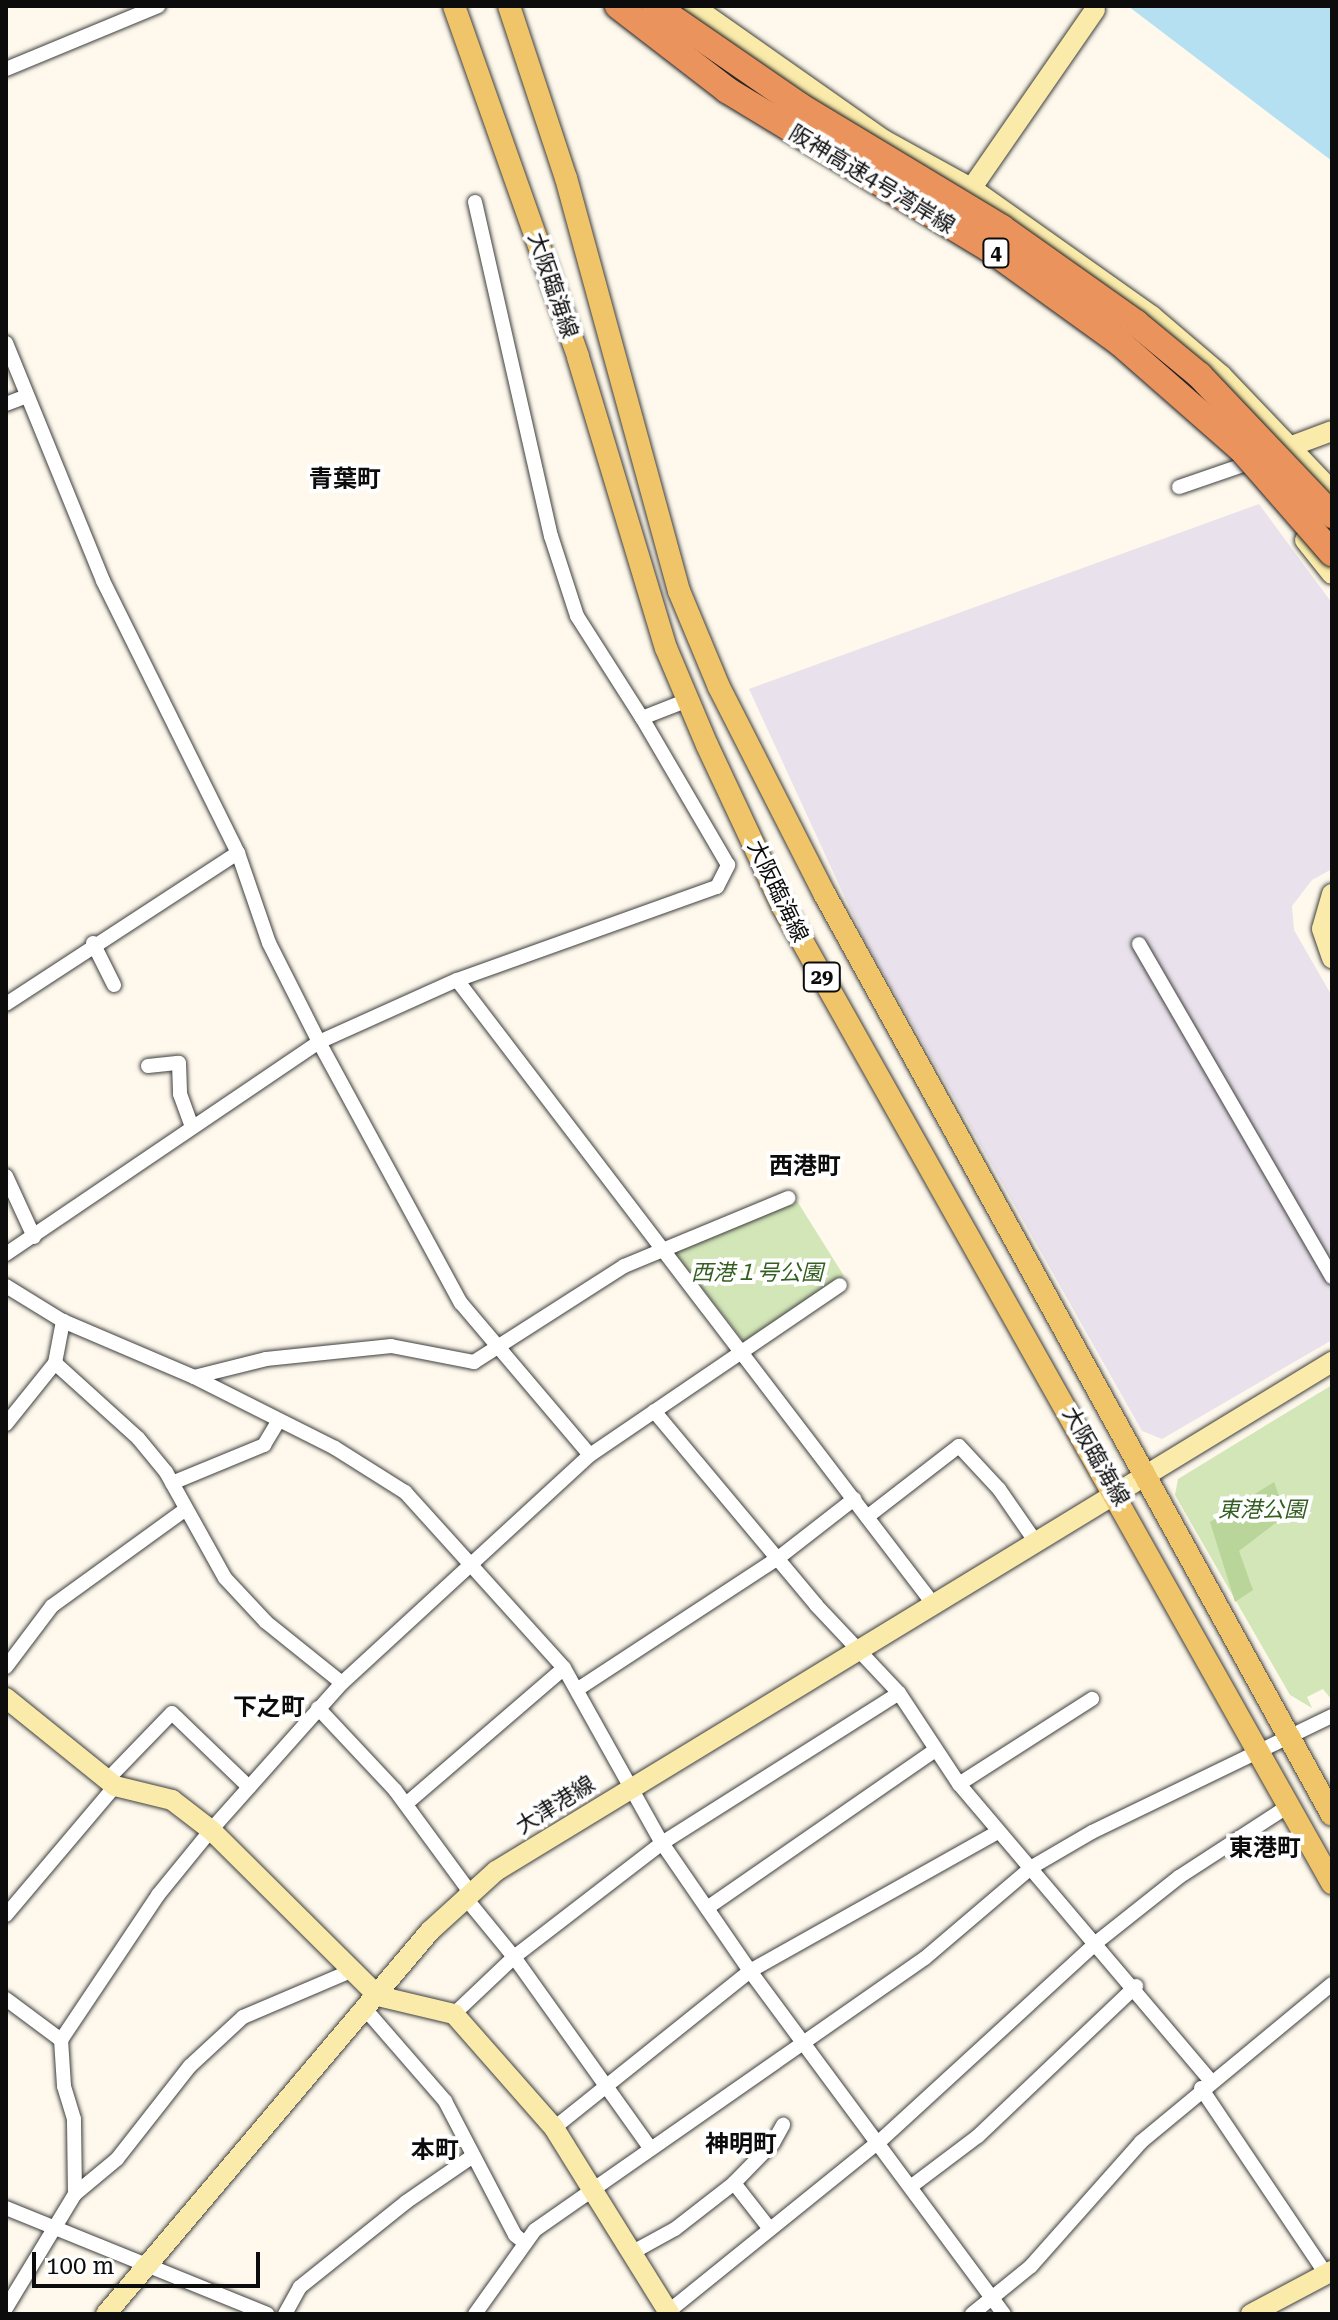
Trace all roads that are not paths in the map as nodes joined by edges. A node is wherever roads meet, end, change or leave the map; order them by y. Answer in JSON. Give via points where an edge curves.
{"nodes":[{"id":1,"x":158,"y":6,"type":"edge"},
{"id":2,"x":454,"y":6,"type":"edge"},
{"id":3,"x":509,"y":6,"type":"edge"},
{"id":4,"x":618,"y":6,"type":"edge"},
{"id":5,"x":655,"y":6,"type":"edge"},
{"id":6,"x":693,"y":6,"type":"edge"},
{"id":7,"x":1095,"y":10,"type":"dead end"},
{"id":8,"x":6,"y":69,"type":"edge"},
{"id":9,"x":884,"y":140,"type":"junction"},
{"id":10,"x":971,"y":188,"type":"junction"},
{"id":11,"x":475,"y":202,"type":"dead end"},
{"id":12,"x":945,"y":229,"type":"junction"},
{"id":13,"x":6,"y":343,"type":"edge"},
{"id":14,"x":1199,"y":375,"type":"junction"},
{"id":15,"x":1180,"y":393,"type":"junction"},
{"id":16,"x":27,"y":396,"type":"junction"},
{"id":17,"x":6,"y":404,"type":"edge"},
{"id":18,"x":1332,"y":431,"type":"edge"},
{"id":19,"x":1293,"y":445,"type":"junction"},
{"id":20,"x":1240,"y":466,"type":"junction"},
{"id":21,"x":1179,"y":487,"type":"dead end"},
{"id":22,"x":1332,"y":490,"type":"edge"},
{"id":23,"x":1332,"y":515,"type":"edge"},
{"id":24,"x":1332,"y":553,"type":"edge"},
{"id":25,"x":1332,"y":575,"type":"edge"},
{"id":26,"x":688,"y":700,"type":"junction"},
{"id":27,"x":642,"y":718,"type":"junction"},
{"id":28,"x":238,"y":853,"type":"junction"},
{"id":29,"x":1332,"y":894,"type":"edge"},
{"id":30,"x":93,"y":943,"type":"junction"},
{"id":31,"x":1139,"y":944,"type":"dead end"},
{"id":32,"x":1332,"y":958,"type":"edge"},
{"id":33,"x":457,"y":980,"type":"junction"},
{"id":34,"x":114,"y":985,"type":"dead end"},
{"id":35,"x":6,"y":1004,"type":"edge"},
{"id":36,"x":319,"y":1042,"type":"junction"},
{"id":37,"x":148,"y":1066,"type":"dead end"},
{"id":38,"x":192,"y":1127,"type":"junction"},
{"id":39,"x":6,"y":1176,"type":"edge"},
{"id":40,"x":788,"y":1198,"type":"dead end"},
{"id":41,"x":34,"y":1237,"type":"junction"},
{"id":42,"x":667,"y":1249,"type":"junction"},
{"id":43,"x":6,"y":1254,"type":"edge"},
{"id":44,"x":1332,"y":1277,"type":"edge"},
{"id":45,"x":840,"y":1285,"type":"dead end"},
{"id":46,"x":6,"y":1286,"type":"edge"},
{"id":47,"x":63,"y":1321,"type":"junction"},
{"id":48,"x":502,"y":1346,"type":"junction"},
{"id":49,"x":743,"y":1348,"type":"junction"},
{"id":50,"x":1332,"y":1362,"type":"edge"},
{"id":51,"x":55,"y":1363,"type":"junction"},
{"id":52,"x":194,"y":1377,"type":"junction"},
{"id":53,"x":654,"y":1411,"type":"junction"},
{"id":54,"x":278,"y":1422,"type":"junction"},
{"id":55,"x":6,"y":1424,"type":"edge"},
{"id":56,"x":590,"y":1455,"type":"junction"},
{"id":57,"x":1146,"y":1476,"type":"junction"},
{"id":58,"x":172,"y":1483,"type":"junction"},
{"id":59,"x":1116,"y":1493,"type":"junction"},
{"id":60,"x":854,"y":1499,"type":"junction"},
{"id":61,"x":186,"y":1509,"type":"junction"},
{"id":62,"x":867,"y":1517,"type":"junction"},
{"id":63,"x":1035,"y":1541,"type":"junction"},
{"id":64,"x":777,"y":1559,"type":"junction"},
{"id":65,"x":470,"y":1563,"type":"junction"},
{"id":66,"x":934,"y":1605,"type":"junction"},
{"id":67,"x":862,"y":1651,"type":"junction"},
{"id":68,"x":6,"y":1667,"type":"edge"},
{"id":69,"x":564,"y":1668,"type":"junction"},
{"id":70,"x":342,"y":1683,"type":"junction"},
{"id":71,"x":578,"y":1689,"type":"junction"},
{"id":72,"x":899,"y":1693,"type":"junction"},
{"id":73,"x":6,"y":1698,"type":"edge"},
{"id":74,"x":1092,"y":1699,"type":"dead end"},
{"id":75,"x":318,"y":1708,"type":"junction"},
{"id":76,"x":1332,"y":1716,"type":"edge"},
{"id":77,"x":1291,"y":1737,"type":"junction"},
{"id":78,"x":934,"y":1751,"type":"junction"},
{"id":79,"x":1262,"y":1752,"type":"junction"},
{"id":80,"x":111,"y":1783,"type":"junction"},
{"id":81,"x":959,"y":1784,"type":"junction"},
{"id":82,"x":249,"y":1787,"type":"junction"},
{"id":83,"x":630,"y":1787,"type":"junction"},
{"id":84,"x":406,"y":1804,"type":"junction"},
{"id":85,"x":1290,"y":1805,"type":"junction"},
{"id":86,"x":1332,"y":1815,"type":"edge"},
{"id":87,"x":211,"y":1830,"type":"junction"},
{"id":88,"x":998,"y":1832,"type":"junction"},
{"id":89,"x":662,"y":1843,"type":"junction"},
{"id":90,"x":1032,"y":1867,"type":"junction"},
{"id":91,"x":1332,"y":1883,"type":"edge"},
{"id":92,"x":467,"y":1894,"type":"junction"},
{"id":93,"x":707,"y":1908,"type":"junction"},
{"id":94,"x":6,"y":1915,"type":"edge"},
{"id":95,"x":1097,"y":1942,"type":"junction"},
{"id":96,"x":514,"y":1957,"type":"junction"},
{"id":97,"x":351,"y":1971,"type":"junction"},
{"id":98,"x":750,"y":1971,"type":"junction"},
{"id":99,"x":1332,"y":1984,"type":"edge"},
{"id":100,"x":1136,"y":1986,"type":"junction"},
{"id":101,"x":6,"y":1999,"type":"edge"},
{"id":102,"x":372,"y":2003,"type":"junction"},
{"id":103,"x":454,"y":2014,"type":"junction"},
{"id":104,"x":61,"y":2040,"type":"junction"},
{"id":105,"x":804,"y":2041,"type":"junction"},
{"id":106,"x":1206,"y":2085,"type":"junction"},
{"id":107,"x":605,"y":2086,"type":"junction"},
{"id":108,"x":783,"y":2125,"type":"dead end"},
{"id":109,"x":554,"y":2128,"type":"junction"},
{"id":110,"x":880,"y":2141,"type":"junction"},
{"id":111,"x":649,"y":2146,"type":"junction"},
{"id":112,"x":473,"y":2156,"type":"junction"},
{"id":113,"x":734,"y":2183,"type":"junction"},
{"id":114,"x":913,"y":2185,"type":"junction"},
{"id":115,"x":593,"y":2187,"type":"junction"},
{"id":116,"x":75,"y":2194,"type":"junction"},
{"id":117,"x":6,"y":2208,"type":"edge"},
{"id":118,"x":50,"y":2229,"type":"junction"},
{"id":119,"x":770,"y":2229,"type":"junction"},
{"id":120,"x":525,"y":2243,"type":"junction"},
{"id":121,"x":633,"y":2252,"type":"junction"},
{"id":122,"x":148,"y":2263,"type":"junction"},
{"id":123,"x":1329,"y":2272,"type":"edge"},
{"id":124,"x":992,"y":2298,"type":"junction"},
{"id":125,"x":6,"y":2308,"type":"edge"},
{"id":126,"x":237,"y":2308,"type":"edge"},
{"id":127,"x":670,"y":2312,"type":"edge"},
{"id":128,"x":106,"y":2314,"type":"edge"},
{"id":129,"x":267,"y":2314,"type":"edge"},
{"id":130,"x":285,"y":2314,"type":"edge"},
{"id":131,"x":475,"y":2314,"type":"edge"},
{"id":132,"x":972,"y":2314,"type":"edge"},
{"id":133,"x":1004,"y":2314,"type":"edge"},
{"id":134,"x":1251,"y":2314,"type":"edge"}],
"edges":[{"from":1,"to":8,"type":"street"},
{"from":2,"to":26,"type":"main road","name":"大阪臨海線","number":"29","via":[[578,357],[666,648]]},
{"from":3,"to":57,"type":"main road","name":"大阪臨海線","number":"29","via":[[566,178],[679,591],[719,687],[825,895]]},
{"from":4,"to":15,"type":"highway","name":"阪神高速4号湾岸線","number":"4","bridge":true,"via":[[727,90],[1058,296]]},
{"from":5,"to":14,"type":"highway","name":"阪神高速4号湾岸線","number":"4","bridge":true,"via":[[800,106],[1069,273]]},
{"from":6,"to":9,"type":"street"},
{"from":7,"to":10,"type":"street"},
{"from":9,"to":10,"type":"street"},
{"from":9,"to":12,"type":"street"},
{"from":10,"to":12,"type":"street"},
{"from":10,"to":19,"type":"street","via":[[1152,316]]},
{"from":11,"to":27,"type":"street","via":[[551,536],[577,616]]},
{"from":12,"to":20,"type":"street","via":[[1124,362]]},
{"from":13,"to":16,"type":"street"},
{"from":14,"to":22,"type":"highway","bridge":true},
{"from":14,"to":23,"type":"highway","name":"阪神高速4号湾岸線","number":"4","bridge":true},
{"from":15,"to":24,"type":"highway","name":"阪神高速4号湾岸線","number":"4","bridge":true,"via":[[1242,450]]},
{"from":15,"to":25,"type":"highway","bridge":true,"via":[[1289,512]]},
{"from":16,"to":17,"type":"street"},
{"from":16,"to":28,"type":"street","via":[[103,581]]},
{"from":18,"to":19,"type":"street"},
{"from":19,"to":20,"type":"street"},
{"from":19,"to":22,"type":"street"},
{"from":20,"to":21,"type":"street"},
{"from":20,"to":25,"type":"street"},
{"from":26,"to":27,"type":"street"},
{"from":26,"to":59,"type":"main road","name":"大阪臨海線","number":"29","via":[[783,907]]},
{"from":27,"to":33,"type":"street","via":[[728,865],[717,887]]},
{"from":28,"to":30,"type":"street"},
{"from":28,"to":36,"type":"street","via":[[269,943]]},
{"from":29,"to":32,"type":"street","via":[[1322,929]]},
{"from":30,"to":34,"type":"street"},
{"from":30,"to":35,"type":"street"},
{"from":31,"to":44,"type":"street"},
{"from":33,"to":36,"type":"street"},
{"from":33,"to":42,"type":"street"},
{"from":36,"to":38,"type":"street"},
{"from":36,"to":48,"type":"street","via":[[461,1303]]},
{"from":37,"to":38,"type":"street","via":[[179,1063],[180,1094]]},
{"from":38,"to":41,"type":"street"},
{"from":39,"to":41,"type":"street"},
{"from":40,"to":42,"type":"street"},
{"from":41,"to":43,"type":"street"},
{"from":42,"to":48,"type":"street","via":[[583,1288]]},
{"from":42,"to":49,"type":"street"},
{"from":45,"to":49,"type":"street"},
{"from":46,"to":47,"type":"street"},
{"from":47,"to":51,"type":"street"},
{"from":47,"to":52,"type":"street"},
{"from":48,"to":52,"type":"street","via":[[474,1362],[391,1346],[266,1359]]},
{"from":48,"to":56,"type":"street"},
{"from":49,"to":53,"type":"street"},
{"from":49,"to":60,"type":"street"},
{"from":50,"to":57,"type":"street","name":"大津港線"},
{"from":51,"to":55,"type":"street"},
{"from":51,"to":58,"type":"street","via":[[138,1438]]},
{"from":52,"to":54,"type":"street"},
{"from":53,"to":56,"type":"street"},
{"from":53,"to":64,"type":"street"},
{"from":54,"to":58,"type":"street","via":[[264,1445]]},
{"from":54,"to":65,"type":"street","via":[[335,1448],[405,1492]]},
{"from":56,"to":65,"type":"street"},
{"from":57,"to":59,"type":"street","name":"大津港線"},
{"from":57,"to":77,"type":"main road","name":"大阪臨海線","number":"29"},
{"from":58,"to":61,"type":"street"},
{"from":59,"to":63,"type":"street","name":"大津港線"},
{"from":59,"to":79,"type":"main road","name":"大阪臨海線","number":"29"},
{"from":60,"to":62,"type":"street"},
{"from":60,"to":64,"type":"street"},
{"from":61,"to":68,"type":"street","via":[[52,1606]]},
{"from":61,"to":70,"type":"street","via":[[225,1578],[266,1622]]},
{"from":62,"to":63,"type":"street","via":[[959,1446],[999,1489]]},
{"from":62,"to":66,"type":"street"},
{"from":63,"to":66,"type":"street","name":"大津港線"},
{"from":64,"to":67,"type":"street"},
{"from":64,"to":71,"type":"street"},
{"from":65,"to":69,"type":"street"},
{"from":65,"to":70,"type":"street"},
{"from":66,"to":67,"type":"street","name":"大津港線"},
{"from":67,"to":72,"type":"street"},
{"from":67,"to":83,"type":"street","name":"大津港線"},
{"from":69,"to":71,"type":"street"},
{"from":69,"to":84,"type":"street"},
{"from":70,"to":75,"type":"street"},
{"from":71,"to":83,"type":"street"},
{"from":72,"to":78,"type":"street"},
{"from":72,"to":89,"type":"street"},
{"from":73,"to":80,"type":"street"},
{"from":74,"to":81,"type":"street"},
{"from":75,"to":82,"type":"street"},
{"from":75,"to":84,"type":"street"},
{"from":76,"to":77,"type":"street"},
{"from":77,"to":79,"type":"street"},
{"from":77,"to":86,"type":"main road","name":"大阪臨海線","number":"29"},
{"from":78,"to":81,"type":"street"},
{"from":78,"to":93,"type":"street"},
{"from":79,"to":85,"type":"main road","name":"大阪臨海線","number":"29"},
{"from":79,"to":90,"type":"street","via":[[1092,1832]]},
{"from":80,"to":82,"type":"street","via":[[172,1713]]},
{"from":80,"to":87,"type":"street","via":[[172,1800]]},
{"from":80,"to":94,"type":"street"},
{"from":81,"to":88,"type":"street"},
{"from":82,"to":87,"type":"street"},
{"from":83,"to":89,"type":"street"},
{"from":83,"to":92,"type":"street","name":"大津港線"},
{"from":84,"to":92,"type":"street"},
{"from":85,"to":91,"type":"main road","name":"大阪臨海線","number":"29"},
{"from":85,"to":95,"type":"street","via":[[1179,1877]]},
{"from":87,"to":97,"type":"street"},
{"from":87,"to":104,"type":"street","via":[[158,1895]]},
{"from":88,"to":90,"type":"street"},
{"from":88,"to":98,"type":"street"},
{"from":89,"to":93,"type":"street"},
{"from":89,"to":96,"type":"street"},
{"from":90,"to":95,"type":"street"},
{"from":90,"to":105,"type":"street","via":[[925,1958]]},
{"from":92,"to":96,"type":"street"},
{"from":92,"to":102,"type":"street","name":"大津港線"},
{"from":93,"to":98,"type":"street"},
{"from":95,"to":100,"type":"street"},
{"from":95,"to":110,"type":"street"},
{"from":96,"to":103,"type":"street"},
{"from":96,"to":107,"type":"street"},
{"from":97,"to":102,"type":"street"},
{"from":97,"to":116,"type":"street","via":[[243,2017],[160,2100],[117,2159]]},
{"from":98,"to":105,"type":"street"},
{"from":98,"to":107,"type":"street"},
{"from":99,"to":106,"type":"street"},
{"from":100,"to":106,"type":"street"},
{"from":100,"to":114,"type":"street","via":[[978,2136]]},
{"from":101,"to":104,"type":"street"},
{"from":102,"to":103,"type":"street"},
{"from":102,"to":112,"type":"street","via":[[445,2101]]},
{"from":102,"to":122,"type":"street","name":"大津港線"},
{"from":103,"to":109,"type":"street"},
{"from":104,"to":116,"type":"street","via":[[64,2086],[74,2119]]},
{"from":105,"to":110,"type":"street"},
{"from":105,"to":111,"type":"street"},
{"from":106,"to":123,"type":"street"},
{"from":106,"to":124,"type":"street","via":[[1141,2142],[1031,2266]]},
{"from":107,"to":109,"type":"street"},
{"from":107,"to":111,"type":"street"},
{"from":108,"to":113,"type":"street"},
{"from":109,"to":115,"type":"street"},
{"from":110,"to":114,"type":"street"},
{"from":110,"to":119,"type":"street"},
{"from":111,"to":115,"type":"street"},
{"from":112,"to":120,"type":"street"},
{"from":112,"to":130,"type":"street","via":[[300,2287]]},
{"from":113,"to":119,"type":"street"},
{"from":113,"to":121,"type":"street","via":[[675,2229]]},
{"from":114,"to":124,"type":"street"},
{"from":115,"to":120,"type":"street"},
{"from":115,"to":121,"type":"street"},
{"from":116,"to":118,"type":"street"},
{"from":117,"to":118,"type":"street"},
{"from":118,"to":122,"type":"street"},
{"from":118,"to":125,"type":"street"},
{"from":119,"to":127,"type":"street"},
{"from":120,"to":131,"type":"street"},
{"from":121,"to":127,"type":"street"},
{"from":122,"to":126,"type":"street"},
{"from":122,"to":128,"type":"street","name":"大津港線"},
{"from":123,"to":134,"type":"street"},
{"from":124,"to":132,"type":"street"},
{"from":124,"to":133,"type":"street"},
{"from":126,"to":129,"type":"street"}]}
